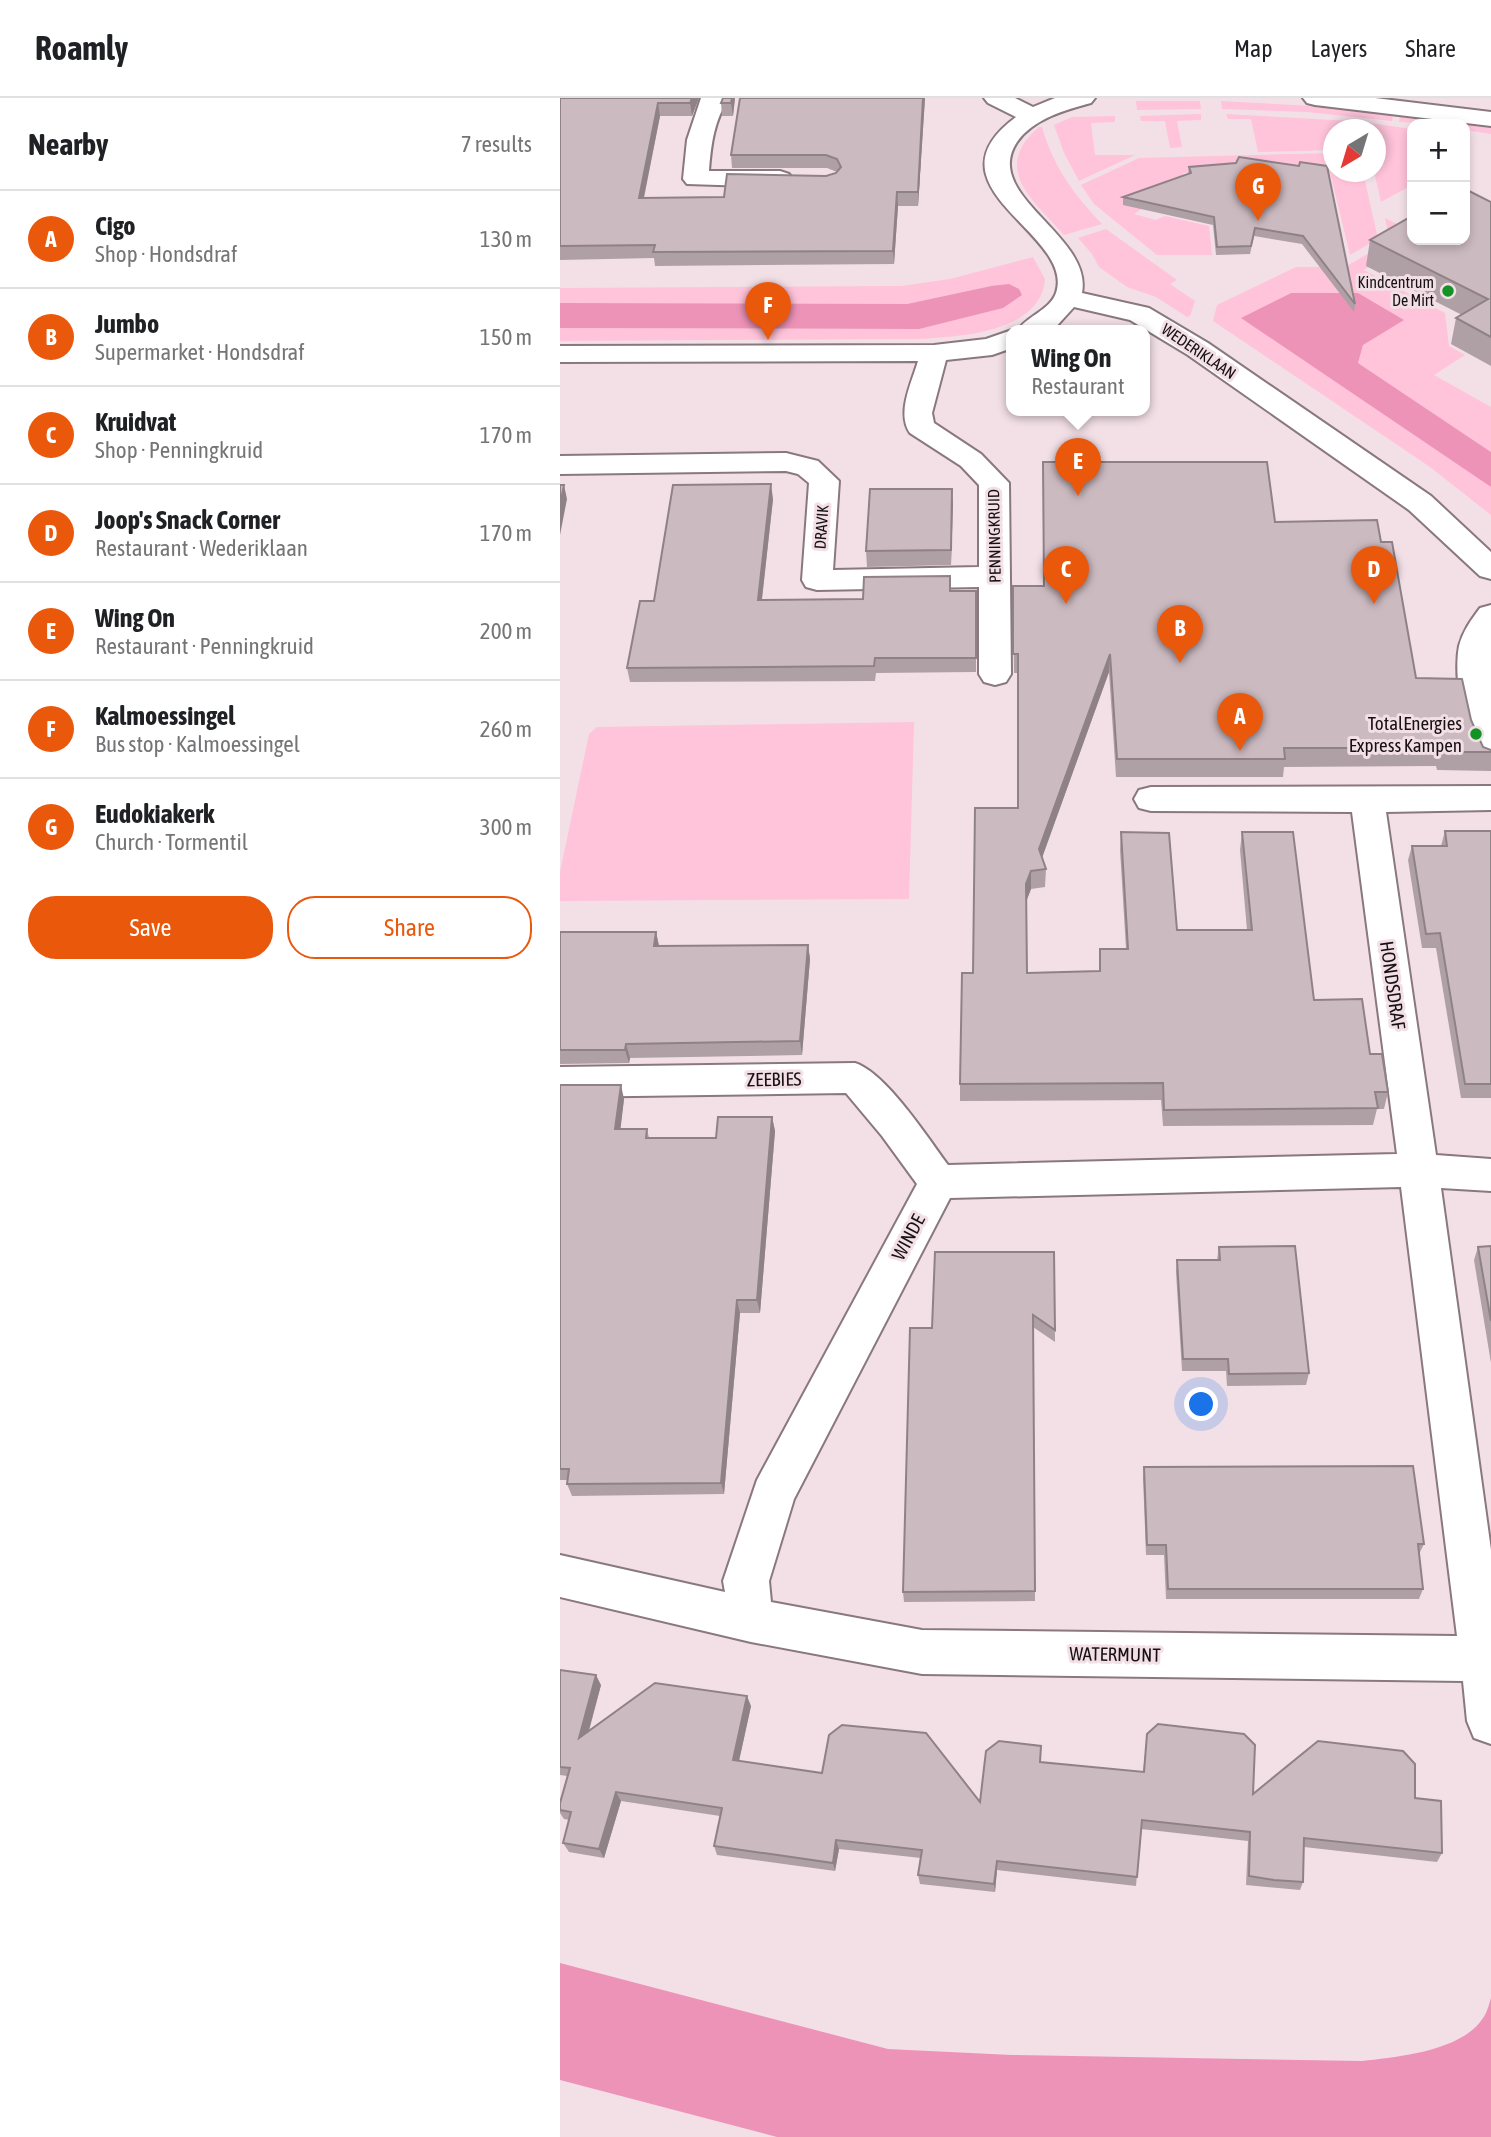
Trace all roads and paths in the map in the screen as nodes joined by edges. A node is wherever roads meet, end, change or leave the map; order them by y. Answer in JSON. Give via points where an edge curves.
{"nodes":[{"id":1,"x":717,"y":98,"type":"edge"},
{"id":2,"x":996,"y":98,"type":"edge"},
{"id":3,"x":1083,"y":98,"type":"edge"},
{"id":4,"x":1315,"y":98,"type":"edge"},
{"id":5,"x":1033,"y":116,"type":"junction"},
{"id":6,"x":1491,"y":119,"type":"edge"},
{"id":7,"x":801,"y":179,"type":"edge"},
{"id":8,"x":1068,"y":298,"type":"junction"},
{"id":9,"x":1042,"y":325,"type":"edge"},
{"id":10,"x":1006,"y":340,"type":"edge"},
{"id":11,"x":560,"y":354,"type":"edge"},
{"id":12,"x":934,"y":354,"type":"junction"},
{"id":13,"x":560,"y":465,"type":"edge"},
{"id":14,"x":1491,"y":569,"type":"edge"},
{"id":15,"x":994,"y":577,"type":"junction"},
{"id":16,"x":1491,"y":615,"type":"edge"},
{"id":17,"x":995,"y":674,"type":"dead end"},
{"id":18,"x":1491,"y":755,"type":"edge"},
{"id":19,"x":1491,"y":798,"type":"edge"},
{"id":20,"x":1151,"y":799,"type":"dead end"},
{"id":21,"x":1367,"y":800,"type":"junction"},
{"id":22,"x":560,"y":1082,"type":"edge"},
{"id":23,"x":1419,"y":1170,"type":"junction"},
{"id":24,"x":1491,"y":1175,"type":"edge"},
{"id":25,"x":938,"y":1182,"type":"junction"},
{"id":26,"x":560,"y":1576,"type":"edge"},
{"id":27,"x":751,"y":1620,"type":"junction"},
{"id":28,"x":1481,"y":1659,"type":"junction"},
{"id":29,"x":1491,"y":1721,"type":"edge"}],
"edges":[{"from":1,"to":7,"type":"street","via":[[712,100],[699,140],[696,179]]},
{"from":2,"to":5,"type":"street"},
{"from":3,"to":5,"type":"street"},
{"from":4,"to":6,"type":"street"},
{"from":5,"to":8,"type":"street","via":[[1000,146],[998,175],[1066,262],[1071,285]]},
{"from":8,"to":9,"type":"street"},
{"from":8,"to":14,"type":"street","name":"WEDERIKLAAN","via":[[1139,314],[1199,349],[1420,503]]},
{"from":10,"to":12,"type":"street"},
{"from":11,"to":12,"type":"street"},
{"from":12,"to":15,"type":"street","name":"PENNINGKRUID","via":[[918,412],[920,426],[971,460],[994,483]]},
{"from":13,"to":15,"type":"street","name":"DRAVIK","via":[[786,462],[808,467],[824,481],[817,580]]},
{"from":15,"to":17,"type":"street","name":"PENNINGKRUID"},
{"from":16,"to":18,"type":"street","via":[[1472,660]]},
{"from":19,"to":21,"type":"street"},
{"from":20,"to":21,"type":"street"},
{"from":21,"to":23,"type":"street","name":"HONDSDRAF"},
{"from":22,"to":25,"type":"street","name":"ZEEBIES","via":[[855,1078],[897,1125]]},
{"from":23,"to":24,"type":"street"},
{"from":23,"to":25,"type":"street"},
{"from":23,"to":28,"type":"street"},
{"from":25,"to":27,"type":"street","name":"WINDE","via":[[773,1494],[746,1581]]},
{"from":26,"to":27,"type":"street"},
{"from":27,"to":28,"type":"street","name":"WATERMUNT","via":[[922,1652]]},
{"from":28,"to":29,"type":"street"}]}
